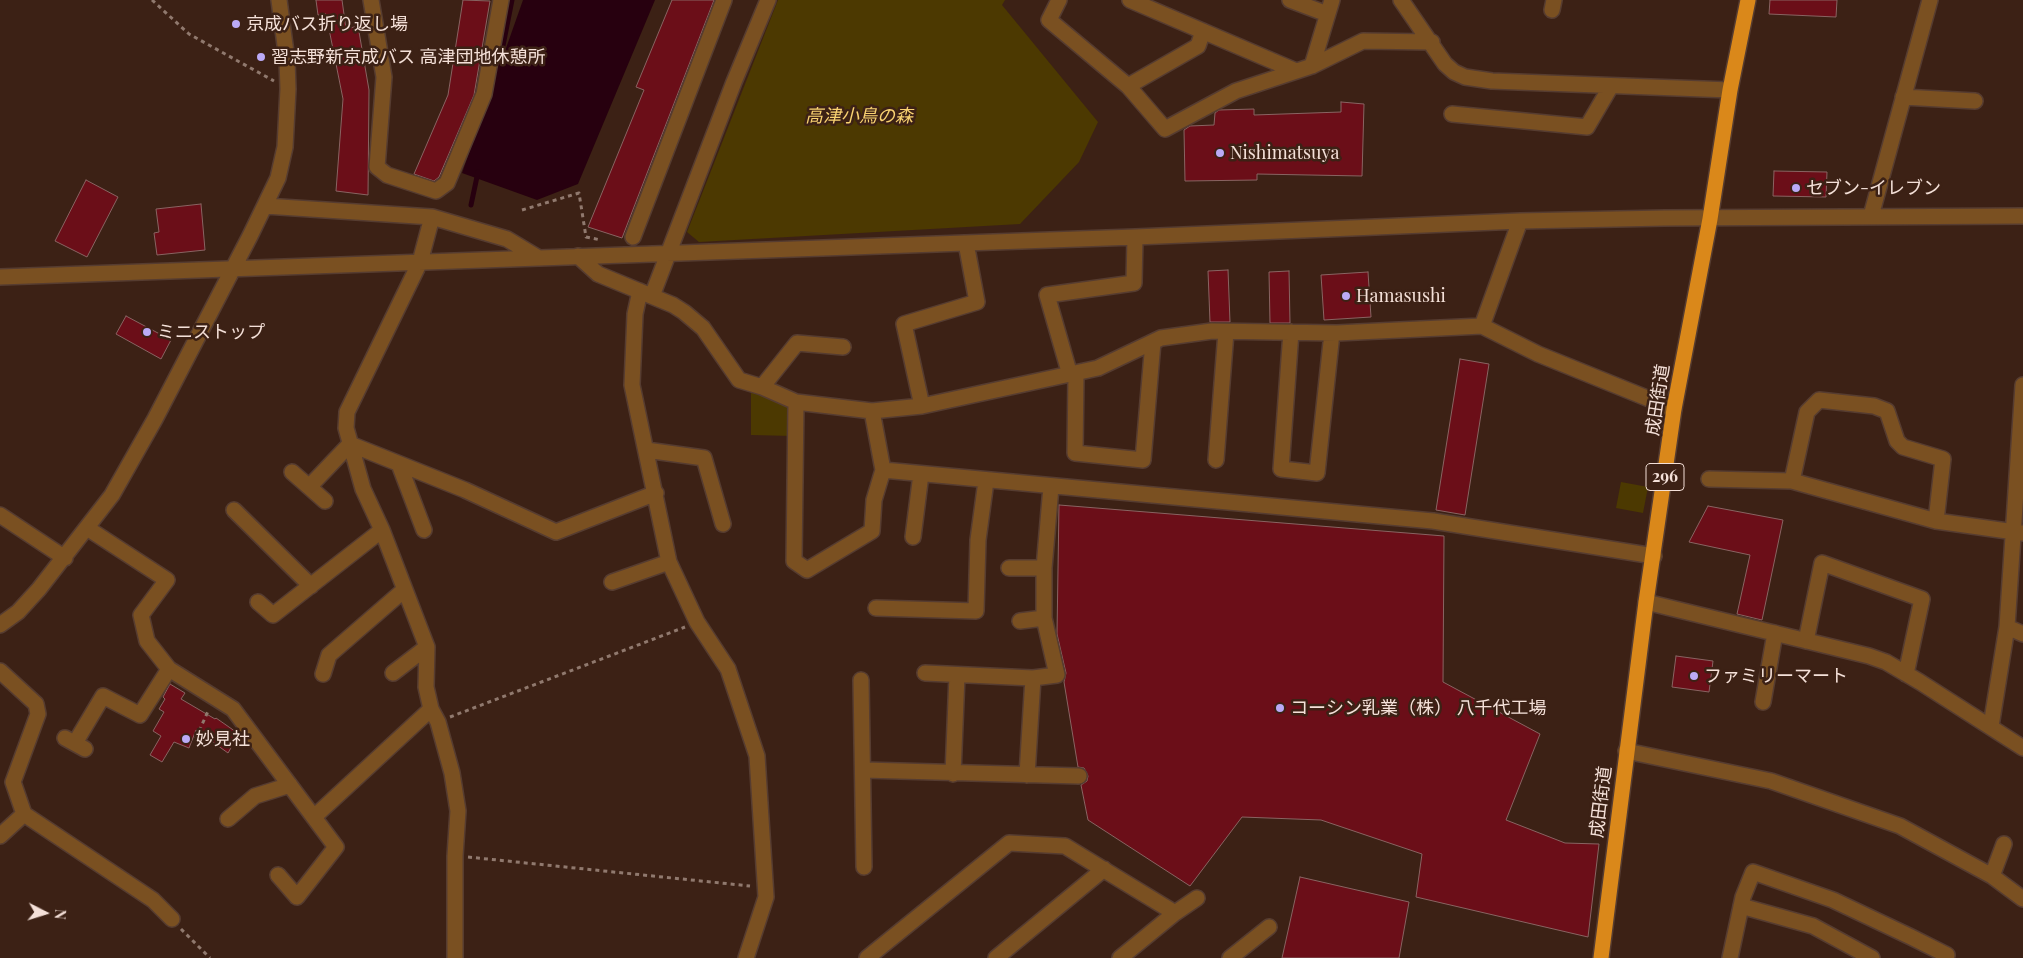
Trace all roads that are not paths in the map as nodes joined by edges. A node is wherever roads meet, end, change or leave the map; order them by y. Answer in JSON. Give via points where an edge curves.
{"nodes":[{"id":1,"x":279,"y":0,"type":"edge"},
{"id":2,"x":371,"y":0,"type":"edge"},
{"id":3,"x":501,"y":0,"type":"edge"},
{"id":4,"x":724,"y":0,"type":"edge"},
{"id":5,"x":768,"y":0,"type":"edge"},
{"id":6,"x":1059,"y":0,"type":"edge"},
{"id":7,"x":1130,"y":0,"type":"edge"},
{"id":8,"x":1290,"y":0,"type":"edge"},
{"id":9,"x":1401,"y":0,"type":"edge"},
{"id":10,"x":1748,"y":0,"type":"edge"},
{"id":11,"x":1930,"y":0,"type":"edge"},
{"id":12,"x":1330,"y":7,"type":"edge"},
{"id":13,"x":1203,"y":31,"type":"junction"},
{"id":14,"x":1432,"y":42,"type":"junction"},
{"id":15,"x":1312,"y":66,"type":"junction"},
{"id":16,"x":1296,"y":71,"type":"junction"},
{"id":17,"x":1128,"y":86,"type":"junction"},
{"id":18,"x":1611,"y":86,"type":"junction"},
{"id":19,"x":1730,"y":90,"type":"junction"},
{"id":20,"x":1903,"y":97,"type":"junction"},
{"id":21,"x":1975,"y":100,"type":"dead end"},
{"id":22,"x":1452,"y":114,"type":"dead end"},
{"id":23,"x":265,"y":206,"type":"junction"},
{"id":24,"x":1871,"y":216,"type":"junction"},
{"id":25,"x":2023,"y":216,"type":"edge"},
{"id":26,"x":432,"y":217,"type":"junction"},
{"id":27,"x":1710,"y":219,"type":"junction"},
{"id":28,"x":1520,"y":221,"type":"junction"},
{"id":29,"x":633,"y":237,"type":"dead end"},
{"id":30,"x":1135,"y":237,"type":"junction"},
{"id":31,"x":966,"y":243,"type":"junction"},
{"id":32,"x":667,"y":253,"type":"junction"},
{"id":33,"x":578,"y":256,"type":"junction"},
{"id":34,"x":538,"y":258,"type":"junction"},
{"id":35,"x":420,"y":262,"type":"junction"},
{"id":36,"x":232,"y":269,"type":"junction"},
{"id":37,"x":0,"y":277,"type":"edge"},
{"id":38,"x":646,"y":294,"type":"junction"},
{"id":39,"x":1482,"y":326,"type":"junction"},
{"id":40,"x":1226,"y":332,"type":"junction"},
{"id":41,"x":1291,"y":332,"type":"junction"},
{"id":42,"x":1332,"y":333,"type":"junction"},
{"id":43,"x":1153,"y":342,"type":"junction"},
{"id":44,"x":843,"y":346,"type":"dead end"},
{"id":45,"x":1073,"y":374,"type":"junction"},
{"id":46,"x":2023,"y":385,"type":"edge"},
{"id":47,"x":762,"y":387,"type":"junction"},
{"id":48,"x":796,"y":402,"type":"junction"},
{"id":49,"x":922,"y":406,"type":"junction"},
{"id":50,"x":1674,"y":409,"type":"junction"},
{"id":51,"x":872,"y":411,"type":"junction"},
{"id":52,"x":350,"y":444,"type":"junction"},
{"id":53,"x":646,"y":450,"type":"junction"},
{"id":54,"x":2021,"y":452,"type":"edge"},
{"id":55,"x":1216,"y":460,"type":"dead end"},
{"id":56,"x":400,"y":464,"type":"junction"},
{"id":57,"x":883,"y":470,"type":"junction"},
{"id":58,"x":292,"y":472,"type":"dead end"},
{"id":59,"x":921,"y":474,"type":"junction"},
{"id":60,"x":1709,"y":479,"type":"dead end"},
{"id":61,"x":986,"y":481,"type":"junction"},
{"id":62,"x":1792,"y":481,"type":"junction"},
{"id":63,"x":309,"y":487,"type":"junction"},
{"id":64,"x":1051,"y":487,"type":"junction"},
{"id":65,"x":656,"y":493,"type":"junction"},
{"id":66,"x":324,"y":501,"type":"dead end"},
{"id":67,"x":234,"y":510,"type":"dead end"},
{"id":68,"x":0,"y":516,"type":"edge"},
{"id":69,"x":1936,"y":521,"type":"junction"},
{"id":70,"x":723,"y":524,"type":"dead end"},
{"id":71,"x":87,"y":528,"type":"junction"},
{"id":72,"x":382,"y":530,"type":"junction"},
{"id":73,"x":424,"y":530,"type":"dead end"},
{"id":74,"x":2018,"y":533,"type":"edge"},
{"id":75,"x":912,"y":537,"type":"dead end"},
{"id":76,"x":1654,"y":556,"type":"junction"},
{"id":77,"x":64,"y":558,"type":"junction"},
{"id":78,"x":669,"y":562,"type":"junction"},
{"id":79,"x":1008,"y":568,"type":"dead end"},
{"id":80,"x":1044,"y":568,"type":"junction"},
{"id":81,"x":612,"y":582,"type":"dead end"},
{"id":82,"x":311,"y":586,"type":"junction"},
{"id":83,"x":404,"y":590,"type":"junction"},
{"id":84,"x":258,"y":602,"type":"dead end"},
{"id":85,"x":1646,"y":602,"type":"junction"},
{"id":86,"x":876,"y":608,"type":"dead end"},
{"id":87,"x":1044,"y":618,"type":"junction"},
{"id":88,"x":1020,"y":622,"type":"dead end"},
{"id":89,"x":0,"y":625,"type":"edge"},
{"id":90,"x":2007,"y":627,"type":"junction"},
{"id":91,"x":1775,"y":633,"type":"junction"},
{"id":92,"x":2023,"y":634,"type":"edge"},
{"id":93,"x":1806,"y":641,"type":"junction"},
{"id":94,"x":427,"y":646,"type":"junction"},
{"id":95,"x":169,"y":669,"type":"junction"},
{"id":96,"x":0,"y":671,"type":"edge"},
{"id":97,"x":392,"y":673,"type":"dead end"},
{"id":98,"x":926,"y":673,"type":"dead end"},
{"id":99,"x":323,"y":674,"type":"dead end"},
{"id":100,"x":957,"y":674,"type":"junction"},
{"id":101,"x":1906,"y":674,"type":"junction"},
{"id":102,"x":1033,"y":678,"type":"junction"},
{"id":103,"x":861,"y":680,"type":"dead end"},
{"id":104,"x":1762,"y":702,"type":"dead end"},
{"id":105,"x":434,"y":715,"type":"junction"},
{"id":106,"x":1991,"y":726,"type":"junction"},
{"id":107,"x":75,"y":743,"type":"dead end"},
{"id":108,"x":2023,"y":748,"type":"edge"},
{"id":109,"x":1626,"y":751,"type":"junction"},
{"id":110,"x":864,"y":770,"type":"junction"},
{"id":111,"x":953,"y":774,"type":"junction"},
{"id":112,"x":1027,"y":775,"type":"junction"},
{"id":113,"x":1079,"y":776,"type":"dead end"},
{"id":114,"x":290,"y":785,"type":"junction"},
{"id":115,"x":24,"y":814,"type":"junction"},
{"id":116,"x":314,"y":817,"type":"junction"},
{"id":117,"x":228,"y":819,"type":"dead end"},
{"id":118,"x":0,"y":836,"type":"edge"},
{"id":119,"x":2004,"y":844,"type":"dead end"},
{"id":120,"x":864,"y":867,"type":"dead end"},
{"id":121,"x":1104,"y":869,"type":"junction"},
{"id":122,"x":278,"y":874,"type":"dead end"},
{"id":123,"x":1992,"y":876,"type":"junction"},
{"id":124,"x":1197,"y":898,"type":"dead end"},
{"id":125,"x":2023,"y":899,"type":"edge"},
{"id":126,"x":1741,"y":906,"type":"junction"},
{"id":127,"x":1176,"y":913,"type":"junction"},
{"id":128,"x":172,"y":919,"type":"road end"},
{"id":129,"x":1269,"y":927,"type":"dead end"},
{"id":130,"x":1235,"y":956,"type":"edge"},
{"id":131,"x":455,"y":958,"type":"edge"},
{"id":132,"x":746,"y":958,"type":"edge"},
{"id":133,"x":866,"y":958,"type":"edge"},
{"id":134,"x":996,"y":958,"type":"edge"},
{"id":135,"x":1120,"y":958,"type":"edge"},
{"id":136,"x":1600,"y":958,"type":"edge"},
{"id":137,"x":1730,"y":958,"type":"edge"},
{"id":138,"x":1872,"y":958,"type":"edge"},
{"id":139,"x":1946,"y":958,"type":"edge"}],
"edges":[{"from":1,"to":23,"type":"street","via":[[287,60],[285,147],[283,163]]},
{"from":2,"to":3,"type":"street","via":[[384,77],[377,167],[388,175],[436,191],[447,183],[484,94]]},
{"from":4,"to":29,"type":"street"},
{"from":5,"to":32,"type":"street"},
{"from":6,"to":17,"type":"street","via":[[1049,20]]},
{"from":7,"to":13,"type":"street"},
{"from":8,"to":12,"type":"street"},
{"from":9,"to":14,"type":"street"},
{"from":10,"to":19,"type":"highway","name":"成田街道","number":"296"},
{"from":11,"to":20,"type":"street"},
{"from":12,"to":15,"type":"street"},
{"from":13,"to":16,"type":"street"},
{"from":13,"to":17,"type":"street","via":[[1198,46]]},
{"from":14,"to":15,"type":"street","via":[[1363,41]]},
{"from":14,"to":18,"type":"street","via":[[1445,64],[1465,77]]},
{"from":15,"to":16,"type":"street"},
{"from":16,"to":17,"type":"street","via":[[1236,91],[1165,129]]},
{"from":18,"to":19,"type":"street"},
{"from":18,"to":22,"type":"street","via":[[1587,127]]},
{"from":19,"to":27,"type":"highway","name":"成田街道","number":"296"},
{"from":20,"to":21,"type":"street"},
{"from":20,"to":24,"type":"street"},
{"from":23,"to":26,"type":"street"},
{"from":23,"to":36,"type":"street"},
{"from":24,"to":25,"type":"street"},
{"from":24,"to":27,"type":"street"},
{"from":26,"to":34,"type":"street","via":[[507,239]]},
{"from":26,"to":35,"type":"street"},
{"from":27,"to":28,"type":"street"},
{"from":27,"to":50,"type":"highway","name":"成田街道","number":"296"},
{"from":28,"to":30,"type":"street"},
{"from":28,"to":39,"type":"street"},
{"from":30,"to":31,"type":"street"},
{"from":30,"to":45,"type":"street","via":[[1134,283],[1048,295]]},
{"from":31,"to":32,"type":"street"},
{"from":31,"to":49,"type":"street","via":[[977,302],[904,324]]},
{"from":32,"to":33,"type":"street"},
{"from":32,"to":38,"type":"street"},
{"from":33,"to":34,"type":"street"},
{"from":33,"to":38,"type":"street","via":[[598,274]]},
{"from":34,"to":35,"type":"street"},
{"from":35,"to":36,"type":"street"},
{"from":35,"to":52,"type":"street","via":[[347,412]]},
{"from":36,"to":37,"type":"street"},
{"from":36,"to":71,"type":"street","via":[[151,427],[112,495]]},
{"from":38,"to":47,"type":"street","via":[[674,305],[703,328],[739,380]]},
{"from":38,"to":53,"type":"street","via":[[635,314],[632,385]]},
{"from":39,"to":42,"type":"street"},
{"from":39,"to":50,"type":"street","via":[[1538,354]]},
{"from":40,"to":41,"type":"street"},
{"from":40,"to":43,"type":"street","via":[[1212,331]]},
{"from":40,"to":55,"type":"street"},
{"from":41,"to":42,"type":"street"},
{"from":41,"to":42,"type":"street","via":[[1281,469],[1317,474]]},
{"from":43,"to":45,"type":"street","via":[[1098,368]]},
{"from":43,"to":45,"type":"street","via":[[1143,460],[1075,453]]},
{"from":44,"to":47,"type":"street","via":[[797,343]]},
{"from":45,"to":49,"type":"street"},
{"from":46,"to":54,"type":"street"},
{"from":47,"to":48,"type":"street"},
{"from":48,"to":51,"type":"street"},
{"from":48,"to":57,"type":"street","via":[[794,561],[807,570],[872,531],[874,500]]},
{"from":49,"to":51,"type":"street"},
{"from":50,"to":76,"type":"highway","name":"成田街道","number":"296"},
{"from":51,"to":57,"type":"street"},
{"from":52,"to":56,"type":"street"},
{"from":52,"to":63,"type":"street"},
{"from":52,"to":72,"type":"street","via":[[363,489]]},
{"from":53,"to":65,"type":"street"},
{"from":53,"to":70,"type":"street","via":[[704,458]]},
{"from":54,"to":74,"type":"street"},
{"from":56,"to":65,"type":"street","via":[[556,532]]},
{"from":56,"to":73,"type":"street"},
{"from":57,"to":59,"type":"street"},
{"from":58,"to":63,"type":"street"},
{"from":59,"to":61,"type":"street"},
{"from":59,"to":75,"type":"street"},
{"from":60,"to":62,"type":"street"},
{"from":61,"to":64,"type":"street"},
{"from":61,"to":86,"type":"street","via":[[978,540],[976,611]]},
{"from":62,"to":69,"type":"street"},
{"from":62,"to":69,"type":"street","via":[[1807,412],[1819,400],[1874,406],[1887,411],[1897,441],[1903,447],[1943,458]]},
{"from":63,"to":66,"type":"street"},
{"from":64,"to":76,"type":"street","via":[[1433,521]]},
{"from":64,"to":80,"type":"street"},
{"from":65,"to":78,"type":"street"},
{"from":67,"to":82,"type":"street"},
{"from":68,"to":77,"type":"street"},
{"from":69,"to":74,"type":"street"},
{"from":71,"to":77,"type":"street"},
{"from":71,"to":95,"type":"street","via":[[167,580],[141,616],[147,641]]},
{"from":72,"to":82,"type":"street"},
{"from":72,"to":83,"type":"street"},
{"from":74,"to":90,"type":"street"},
{"from":76,"to":85,"type":"highway","name":"成田街道","number":"296"},
{"from":77,"to":89,"type":"street","via":[[18,612]]},
{"from":78,"to":81,"type":"street"},
{"from":78,"to":132,"type":"street","via":[[697,622],[728,669],[757,756],[766,897]]},
{"from":79,"to":80,"type":"street"},
{"from":80,"to":87,"type":"street"},
{"from":82,"to":84,"type":"street","via":[[273,615]]},
{"from":83,"to":94,"type":"street"},
{"from":83,"to":99,"type":"street","via":[[328,655]]},
{"from":85,"to":91,"type":"street"},
{"from":85,"to":109,"type":"highway","name":"成田街道","number":"296"},
{"from":87,"to":88,"type":"street"},
{"from":87,"to":102,"type":"street","via":[[1057,675]]},
{"from":90,"to":92,"type":"street"},
{"from":90,"to":106,"type":"street"},
{"from":91,"to":93,"type":"street"},
{"from":91,"to":104,"type":"street"},
{"from":93,"to":101,"type":"street","via":[[1870,656]]},
{"from":93,"to":101,"type":"street","via":[[1822,563],[1922,599]]},
{"from":94,"to":97,"type":"street"},
{"from":94,"to":105,"type":"street","via":[[426,688]]},
{"from":95,"to":107,"type":"street","via":[[140,716],[103,696]]},
{"from":95,"to":114,"type":"street","via":[[233,709]]},
{"from":96,"to":115,"type":"street","via":[[36,704],[38,714],[13,782]]},
{"from":98,"to":100,"type":"street"},
{"from":100,"to":102,"type":"street"},
{"from":100,"to":111,"type":"street"},
{"from":101,"to":106,"type":"street"},
{"from":102,"to":112,"type":"street"},
{"from":103,"to":110,"type":"street"},
{"from":105,"to":116,"type":"street"},
{"from":105,"to":131,"type":"street","via":[[452,774],[458,811]]},
{"from":106,"to":108,"type":"street"},
{"from":109,"to":123,"type":"street","via":[[1771,781],[1900,826]]},
{"from":109,"to":136,"type":"highway","name":"成田街道","number":"296"},
{"from":110,"to":111,"type":"street"},
{"from":110,"to":120,"type":"street"},
{"from":111,"to":112,"type":"street"},
{"from":112,"to":113,"type":"street"},
{"from":114,"to":116,"type":"street"},
{"from":114,"to":117,"type":"street","via":[[255,796]]},
{"from":115,"to":118,"type":"street"},
{"from":115,"to":128,"type":"street","via":[[153,900]]},
{"from":116,"to":122,"type":"street","via":[[336,847],[296,897]]},
{"from":119,"to":123,"type":"street"},
{"from":121,"to":127,"type":"street"},
{"from":121,"to":133,"type":"street","via":[[1065,846],[1009,843]]},
{"from":121,"to":134,"type":"street"},
{"from":123,"to":125,"type":"street"},
{"from":124,"to":127,"type":"street"},
{"from":126,"to":137,"type":"street"},
{"from":126,"to":138,"type":"street","via":[[1813,926]]},
{"from":126,"to":139,"type":"street","via":[[1753,872],[1833,900],[1947,955]]},
{"from":127,"to":135,"type":"street"},
{"from":129,"to":130,"type":"street"}]}
